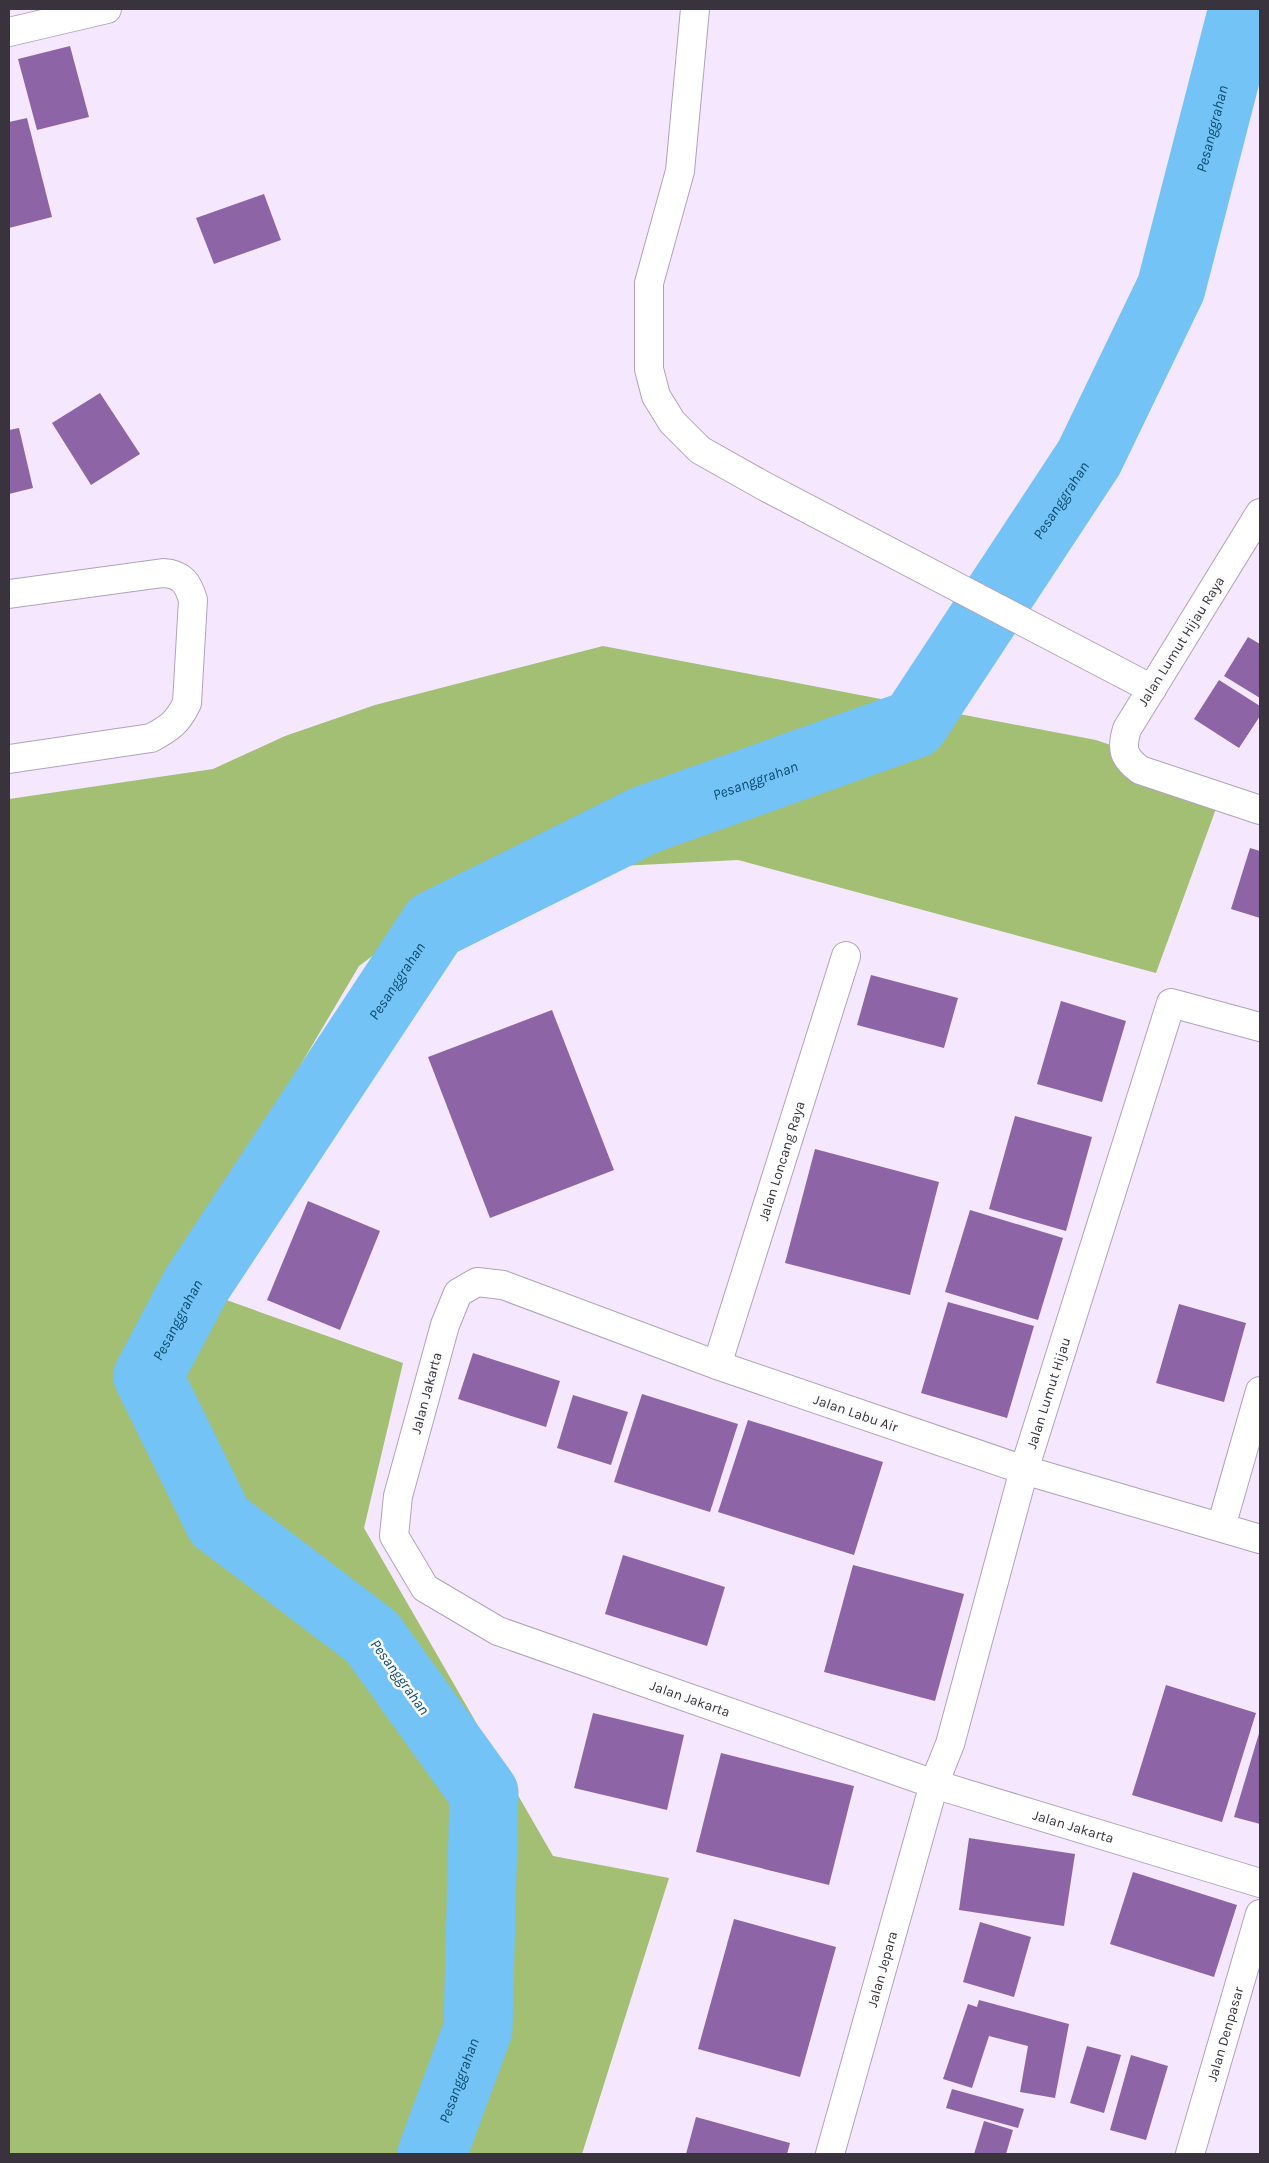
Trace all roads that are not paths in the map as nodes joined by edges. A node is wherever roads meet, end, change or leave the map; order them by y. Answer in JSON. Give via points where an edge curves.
{"nodes":[{"id":1,"x":107,"y":9,"type":"edge"},
{"id":2,"x":695,"y":9,"type":"edge"},
{"id":3,"x":9,"y":32,"type":"edge"},
{"id":4,"x":1260,"y":513,"type":"edge"},
{"id":5,"x":9,"y":594,"type":"edge"},
{"id":6,"x":1152,"y":688,"type":"junction"},
{"id":7,"x":9,"y":759,"type":"edge"},
{"id":8,"x":1260,"y":810,"type":"edge"},
{"id":9,"x":846,"y":956,"type":"dead end"},
{"id":10,"x":1260,"y":1027,"type":"edge"},
{"id":11,"x":458,"y":1293,"type":"joint"},
{"id":12,"x":717,"y":1366,"type":"junction"},
{"id":13,"x":1260,"y":1391,"type":"edge"},
{"id":14,"x":1024,"y":1470,"type":"junction"},
{"id":15,"x":1221,"y":1527,"type":"junction"},
{"id":16,"x":1260,"y":1539,"type":"edge"},
{"id":17,"x":934,"y":1784,"type":"junction"},
{"id":18,"x":1260,"y":1883,"type":"edge"},
{"id":19,"x":1260,"y":1914,"type":"edge"},
{"id":20,"x":830,"y":2154,"type":"edge"},
{"id":21,"x":1190,"y":2154,"type":"edge"}],
"edges":[{"from":1,"to":3,"type":"street"},
{"from":2,"to":6,"type":"street","via":[[680,171],[649,282],[650,369],[656,396],[672,422],[700,450],[772,490]]},
{"from":4,"to":6,"type":"street","name":"Jalan Lumut Hijau Raya"},
{"from":5,"to":7,"type":"street","via":[[163,573],[182,579],[188,585],[193,600],[187,703],[180,718],[168,729],[151,738]]},
{"from":6,"to":8,"type":"street","name":"Jalan Lumut Hijau Raya","via":[[1124,738],[1123,747],[1129,762],[1140,770]]},
{"from":9,"to":12,"type":"street","name":"Jalan Loncang Raya"},
{"from":10,"to":14,"type":"street","name":"Jalan Lumut Hijau","via":[[1171,1003]]},
{"from":11,"to":12,"type":"street","name":"Jalan Labu Air","via":[[477,1282],[503,1284]]},
{"from":11,"to":17,"type":"street","name":"Jalan Jakarta","via":[[445,1325],[398,1496],[394,1536],[425,1588],[498,1631]]},
{"from":12,"to":14,"type":"street","name":"Jalan Labu Air"},
{"from":13,"to":15,"type":"street"},
{"from":14,"to":15,"type":"street","name":"Jalan Labu Air"},
{"from":14,"to":17,"type":"street","name":"Jalan Lumut Hijau","via":[[950,1744]]},
{"from":15,"to":16,"type":"street","name":"Jalan Labu Air"},
{"from":17,"to":18,"type":"street","name":"Jalan Jakarta"},
{"from":17,"to":20,"type":"street","name":"Jalan Jepara"},
{"from":19,"to":21,"type":"street","name":"Jalan Denpasar"}]}
